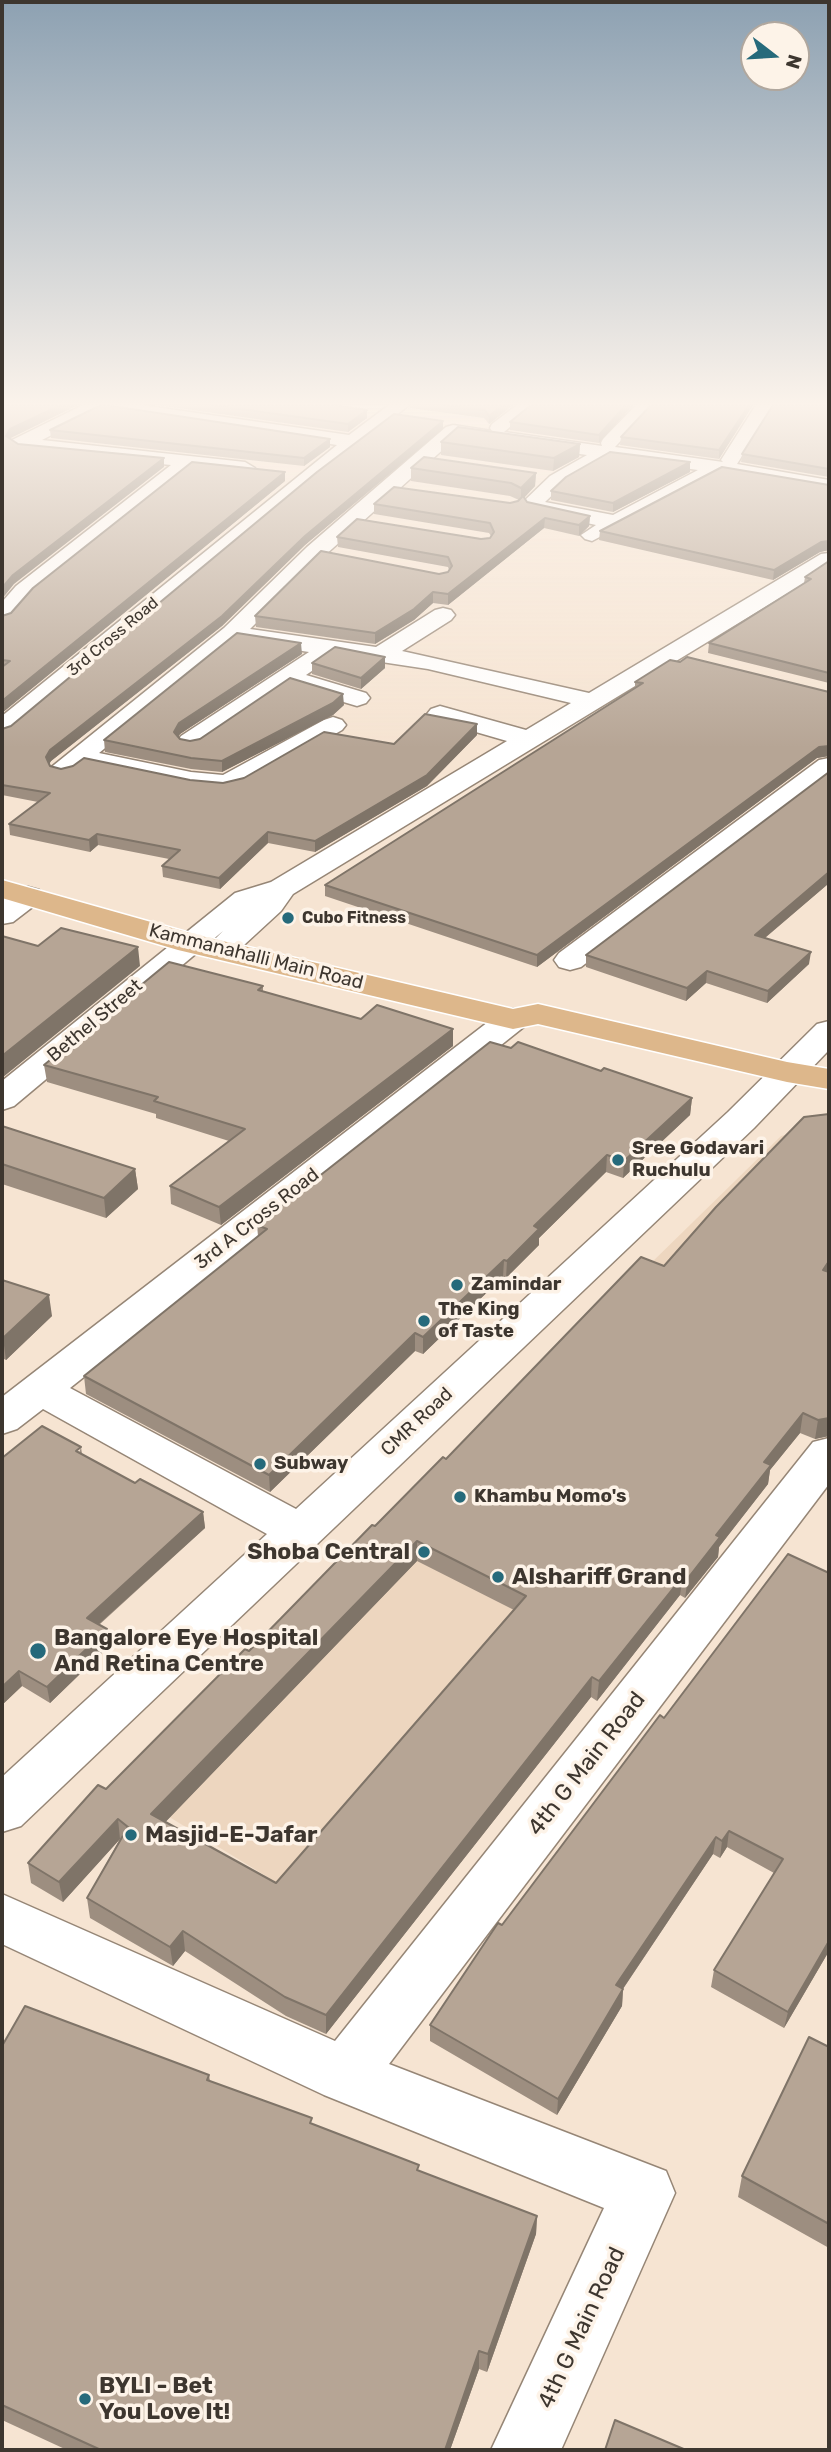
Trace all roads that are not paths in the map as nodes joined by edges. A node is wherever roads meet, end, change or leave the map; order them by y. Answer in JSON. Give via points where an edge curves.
{"nodes":[{"id":1,"x":114,"y":519,"type":"edge"},
{"id":2,"x":255,"y":519,"type":"edge"},
{"id":3,"x":601,"y":519,"type":"edge"},
{"id":4,"x":619,"y":519,"type":"edge"},
{"id":5,"x":352,"y":520,"type":"joint"},
{"id":6,"x":614,"y":522,"type":"junction"},
{"id":7,"x":377,"y":524,"type":"edge"},
{"id":8,"x":590,"y":536,"type":"edge"},
{"id":9,"x":316,"y":552,"type":"junction"},
{"id":10,"x":343,"y":557,"type":"edge"},
{"id":11,"x":829,"y":559,"type":"edge"},
{"id":12,"x":795,"y":579,"type":"junction"},
{"id":13,"x":829,"y":587,"type":"edge"},
{"id":14,"x":443,"y":615,"type":"edge"},
{"id":15,"x":2,"y":616,"type":"edge"},
{"id":16,"x":232,"y":633,"type":"junction"},
{"id":17,"x":332,"y":647,"type":"junction"},
{"id":18,"x":381,"y":654,"type":"junction"},
{"id":19,"x":671,"y":654,"type":"junction"},
{"id":20,"x":697,"y":660,"type":"edge"},
{"id":21,"x":286,"y":677,"type":"junction"},
{"id":22,"x":356,"y":698,"type":"dead end"},
{"id":23,"x":592,"y":701,"type":"junction"},
{"id":24,"x":440,"y":714,"type":"edge"},
{"id":25,"x":332,"y":726,"type":"dead end"},
{"id":26,"x":2,"y":729,"type":"edge"},
{"id":27,"x":528,"y":739,"type":"junction"},
{"id":28,"x":190,"y":742,"type":"edge"},
{"id":29,"x":829,"y":766,"type":"edge"},
{"id":30,"x":282,"y":888,"type":"junction"},
{"id":31,"x":15,"y":893,"type":"edge"},
{"id":32,"x":2,"y":915,"type":"edge"},
{"id":33,"x":188,"y":943,"type":"junction"},
{"id":34,"x":220,"y":950,"type":"junction"},
{"id":35,"x":570,"y":960,"type":"dead end"},
{"id":36,"x":513,"y":1019,"type":"junction"},
{"id":37,"x":829,"y":1031,"type":"edge"},
{"id":38,"x":829,"y":1079,"type":"edge"},
{"id":39,"x":776,"y":1083,"type":"junction"},
{"id":40,"x":2,"y":1099,"type":"edge"},
{"id":41,"x":829,"y":1102,"type":"edge"},
{"id":42,"x":39,"y":1389,"type":"junction"},
{"id":43,"x":2,"y":1419,"type":"edge"},
{"id":44,"x":829,"y":1453,"type":"edge"},
{"id":45,"x":301,"y":1532,"type":"junction"},
{"id":46,"x":2,"y":1810,"type":"edge"},
{"id":47,"x":2,"y":1918,"type":"edge"},
{"id":48,"x":345,"y":2075,"type":"junction"},
{"id":49,"x":526,"y":2450,"type":"edge"}],
"edges":[{"from":1,"to":15,"type":"street","via":[[24,591]]},
{"from":2,"to":26,"type":"street","name":"3rd Cross Road"},
{"from":3,"to":6,"type":"street"},
{"from":4,"to":6,"type":"street"},
{"from":5,"to":7,"type":"street"},
{"from":5,"to":9,"type":"street"},
{"from":6,"to":8,"type":"street"},
{"from":9,"to":10,"type":"street"},
{"from":9,"to":16,"type":"street"},
{"from":11,"to":12,"type":"street"},
{"from":12,"to":13,"type":"street"},
{"from":12,"to":19,"type":"street"},
{"from":14,"to":18,"type":"street"},
{"from":16,"to":17,"type":"street"},
{"from":16,"to":25,"type":"street","via":[[72,763],[223,783]]},
{"from":17,"to":18,"type":"street"},
{"from":17,"to":21,"type":"street"},
{"from":18,"to":23,"type":"street"},
{"from":19,"to":20,"type":"street"},
{"from":19,"to":23,"type":"street"},
{"from":21,"to":22,"type":"street"},
{"from":21,"to":28,"type":"street"},
{"from":23,"to":27,"type":"street"},
{"from":24,"to":27,"type":"street"},
{"from":27,"to":30,"type":"street"},
{"from":29,"to":35,"type":"street"},
{"from":30,"to":33,"type":"street","name":"Bethel Street","via":[[246,899]]},
{"from":30,"to":34,"type":"street","via":[[270,905]]},
{"from":31,"to":32,"type":"street"},
{"from":31,"to":33,"type":"main road","name":"Kammanahalli Main Road"},
{"from":33,"to":34,"type":"main road","name":"Kammanahalli Main Road"},
{"from":33,"to":40,"type":"street","name":"Bethel Street"},
{"from":34,"to":36,"type":"main road","name":"Kammanahalli Main Road"},
{"from":36,"to":39,"type":"main road","name":"Kammanahalli Main Road","via":[[520,1032]]},
{"from":36,"to":42,"type":"street","name":"3rd A Cross Road"},
{"from":37,"to":39,"type":"street","name":"CMR Road"},
{"from":38,"to":39,"type":"main road"},
{"from":39,"to":41,"type":"main road"},
{"from":39,"to":45,"type":"street","name":"CMR Road"},
{"from":42,"to":43,"type":"street","name":"3rd A Cross Road"},
{"from":42,"to":45,"type":"street"},
{"from":44,"to":48,"type":"street","name":"4th G Main Road"},
{"from":45,"to":46,"type":"street","name":"CMR Road"},
{"from":47,"to":48,"type":"street","name":"4th G Main Road"},
{"from":48,"to":49,"type":"street","name":"4th G Main Road","via":[[644,2193]]}]}
